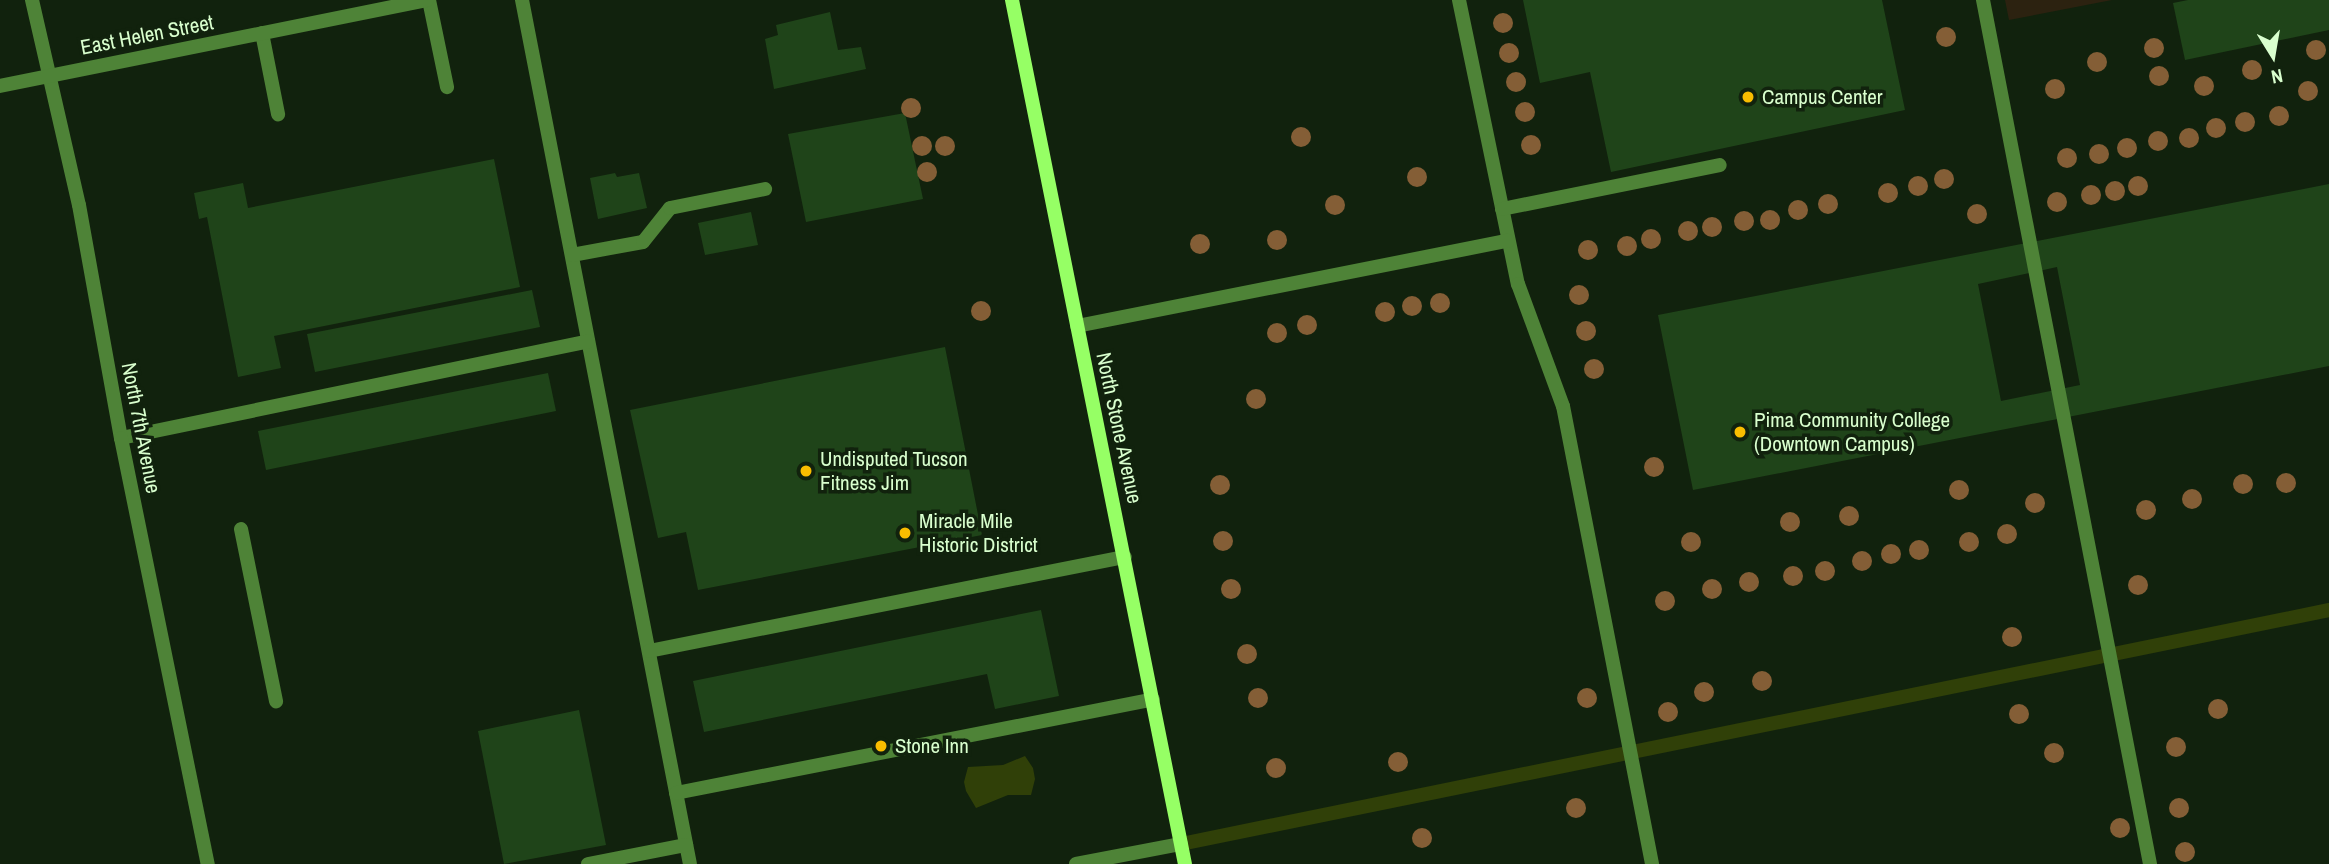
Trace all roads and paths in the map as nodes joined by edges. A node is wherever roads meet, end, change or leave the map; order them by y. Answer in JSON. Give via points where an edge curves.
{"nodes":[{"id":1,"x":32,"y":0,"type":"edge"},
{"id":2,"x":428,"y":0,"type":"edge"},
{"id":3,"x":522,"y":0,"type":"edge"},
{"id":4,"x":1012,"y":0,"type":"edge"},
{"id":5,"x":1460,"y":0,"type":"edge"},
{"id":6,"x":1983,"y":0,"type":"edge"},
{"id":7,"x":262,"y":33,"type":"junction"},
{"id":8,"x":47,"y":77,"type":"junction"},
{"id":9,"x":0,"y":86,"type":"edge"},
{"id":10,"x":447,"y":87,"type":"dead end"},
{"id":11,"x":278,"y":114,"type":"dead end"},
{"id":12,"x":1720,"y":165,"type":"dead end"},
{"id":13,"x":765,"y":189,"type":"dead end"},
{"id":14,"x":1502,"y":209,"type":"junction"},
{"id":15,"x":1508,"y":241,"type":"junction"},
{"id":16,"x":572,"y":255,"type":"junction"},
{"id":17,"x":1077,"y":326,"type":"junction"},
{"id":18,"x":589,"y":341,"type":"junction"},
{"id":19,"x":121,"y":438,"type":"junction"},
{"id":20,"x":242,"y":529,"type":"dead end"},
{"id":21,"x":1125,"y":557,"type":"junction"},
{"id":22,"x":649,"y":651,"type":"junction"},
{"id":23,"x":1153,"y":699,"type":"junction"},
{"id":24,"x":276,"y":701,"type":"dead end"},
{"id":25,"x":676,"y":793,"type":"junction"},
{"id":26,"x":1181,"y":844,"type":"junction"},
{"id":27,"x":686,"y":845,"type":"junction"},
{"id":28,"x":208,"y":864,"type":"edge"},
{"id":29,"x":588,"y":864,"type":"edge"},
{"id":30,"x":690,"y":864,"type":"edge"},
{"id":31,"x":1076,"y":864,"type":"edge"},
{"id":32,"x":1185,"y":864,"type":"edge"},
{"id":33,"x":1652,"y":864,"type":"edge"},
{"id":34,"x":2150,"y":864,"type":"edge"}],
"edges":[{"from":1,"to":8,"type":"street","name":"North 7th Avenue"},
{"from":2,"to":7,"type":"street","name":"East Helen Street"},
{"from":2,"to":10,"type":"street"},
{"from":3,"to":16,"type":"street"},
{"from":4,"to":17,"type":"main road","name":"North Stone Avenue"},
{"from":5,"to":14,"type":"street"},
{"from":6,"to":34,"type":"street"},
{"from":7,"to":8,"type":"street","name":"East Helen Street"},
{"from":7,"to":11,"type":"street"},
{"from":8,"to":9,"type":"street","name":"East Helen Street"},
{"from":8,"to":19,"type":"street","name":"North 7th Avenue","via":[[79,205]]},
{"from":12,"to":14,"type":"street"},
{"from":13,"to":16,"type":"street","via":[[670,208],[643,242]]},
{"from":14,"to":15,"type":"street"},
{"from":15,"to":17,"type":"street"},
{"from":15,"to":33,"type":"street","via":[[1518,284],[1563,406]]},
{"from":16,"to":18,"type":"street"},
{"from":17,"to":21,"type":"main road","name":"North Stone Avenue"},
{"from":18,"to":19,"type":"street"},
{"from":18,"to":22,"type":"street"},
{"from":19,"to":28,"type":"street","name":"North 7th Avenue"},
{"from":20,"to":24,"type":"street"},
{"from":21,"to":22,"type":"street"},
{"from":21,"to":23,"type":"main road","name":"North Stone Avenue"},
{"from":22,"to":25,"type":"street"},
{"from":23,"to":25,"type":"street"},
{"from":23,"to":26,"type":"main road","name":"North Stone Avenue"},
{"from":25,"to":27,"type":"street"},
{"from":26,"to":31,"type":"street"},
{"from":26,"to":32,"type":"main road","name":"North Stone Avenue"},
{"from":27,"to":29,"type":"street"},
{"from":27,"to":30,"type":"street"}]}
